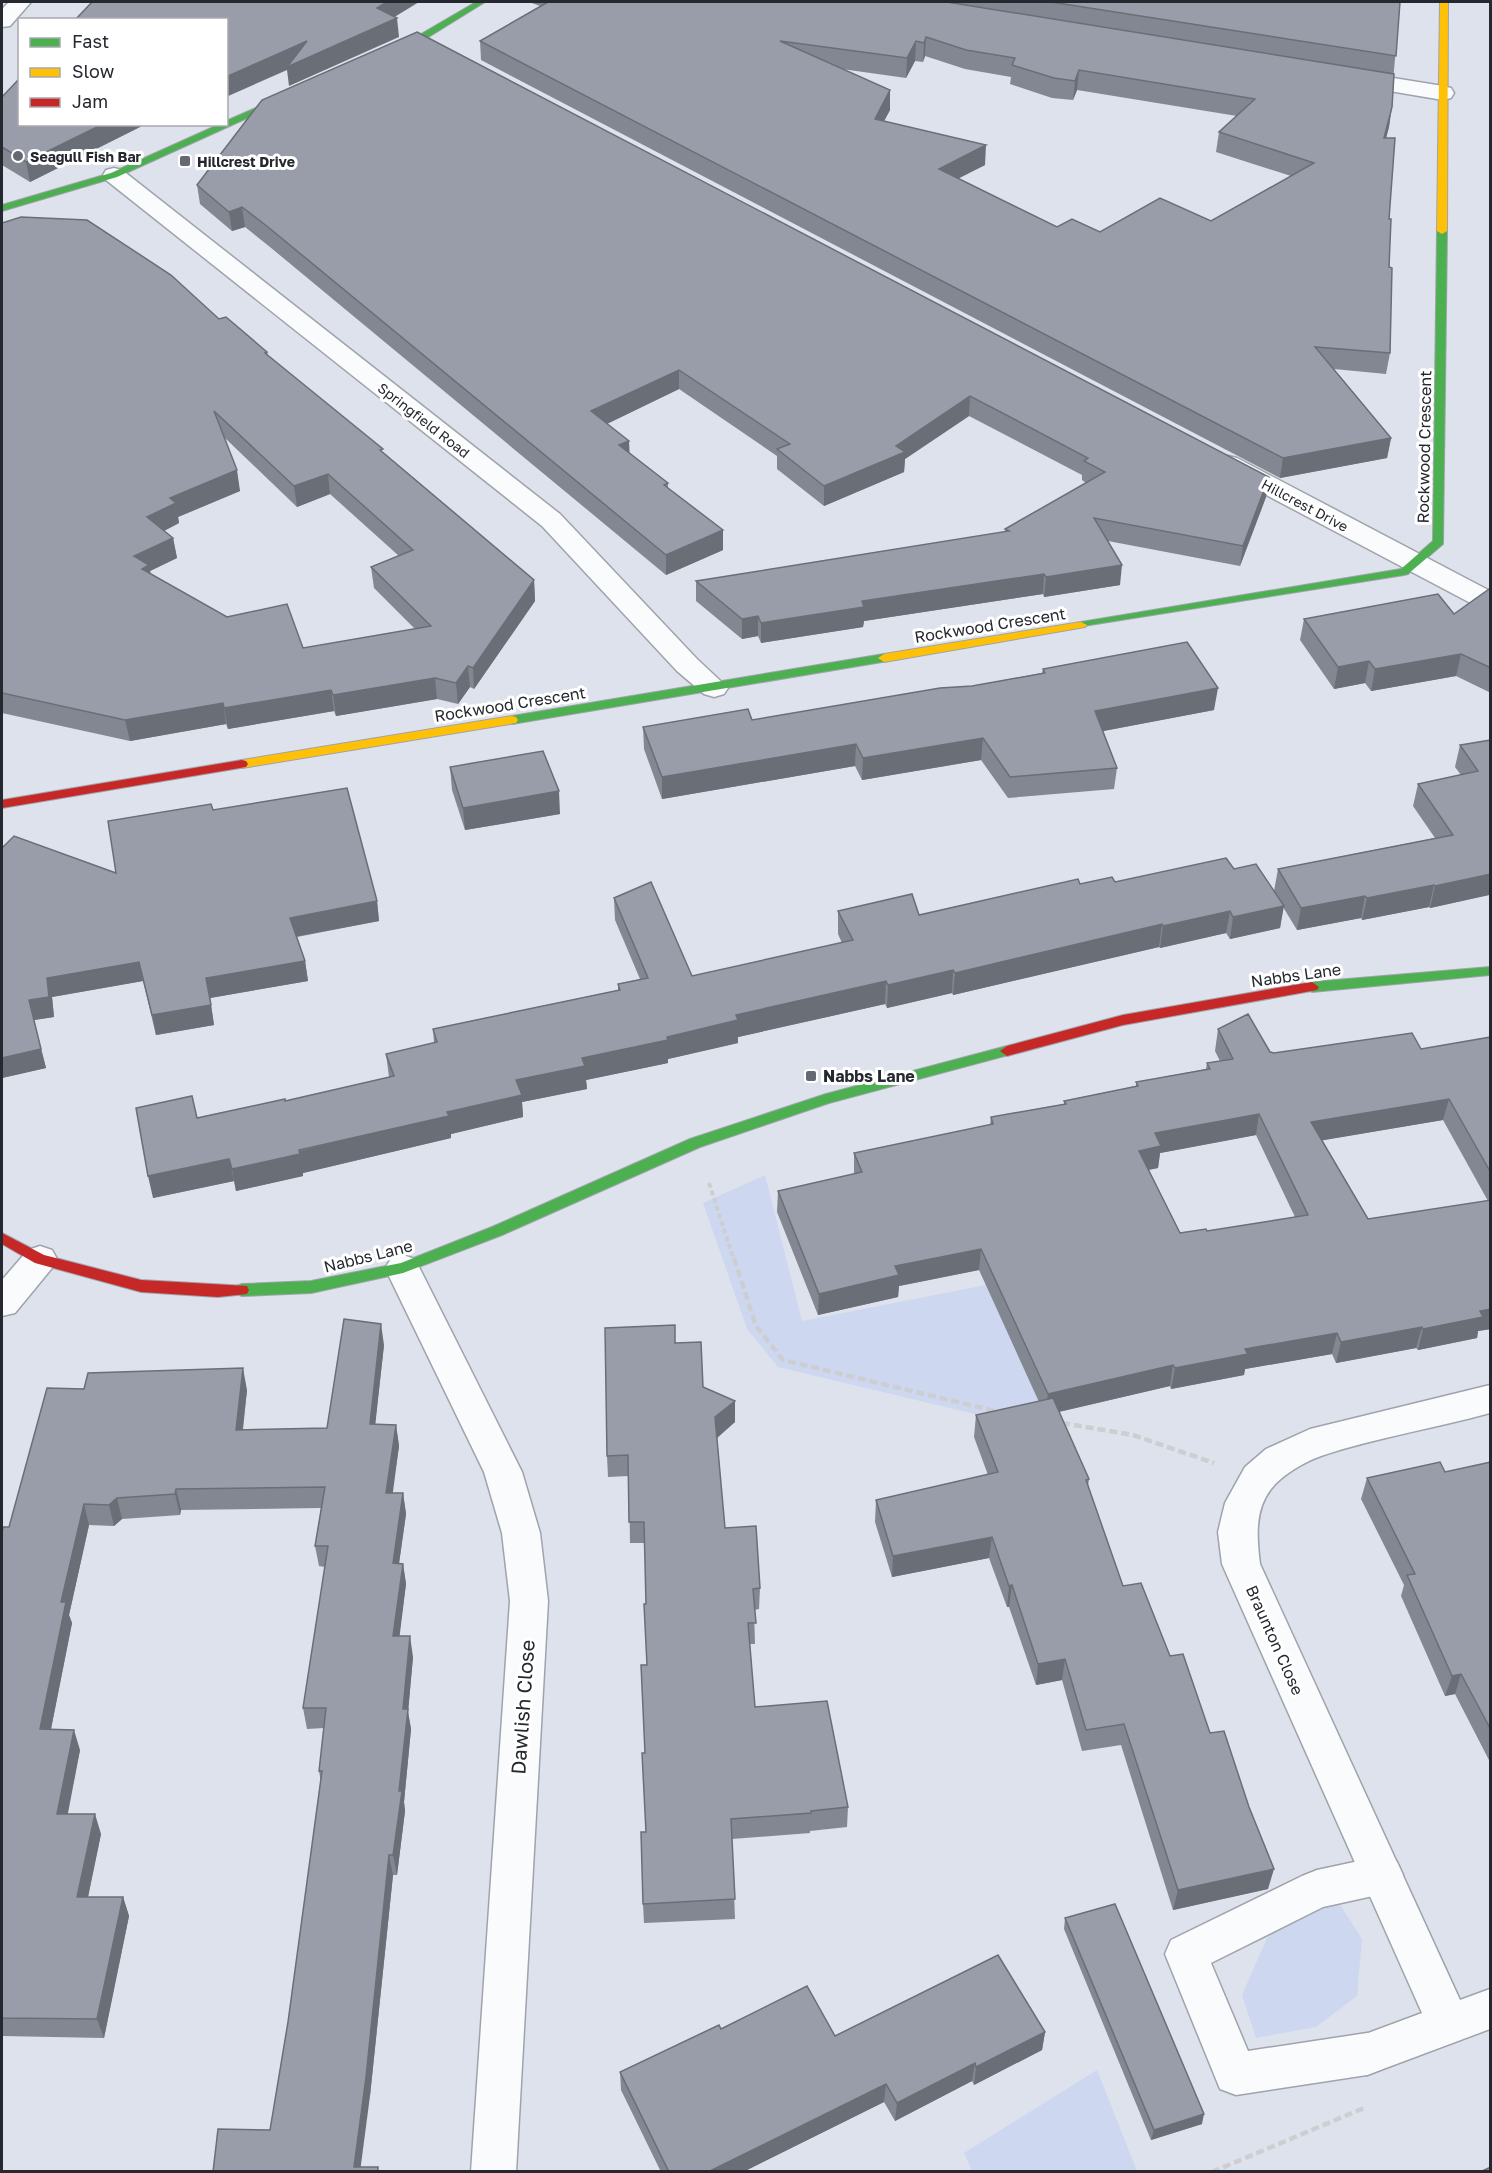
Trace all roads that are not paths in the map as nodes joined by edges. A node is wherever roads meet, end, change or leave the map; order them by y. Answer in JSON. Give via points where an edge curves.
{"nodes":[{"id":1,"x":20,"y":2,"type":"edge"},
{"id":2,"x":481,"y":2,"type":"edge"},
{"id":3,"x":1444,"y":2,"type":"edge"},
{"id":4,"x":2,"y":21,"type":"edge"},
{"id":5,"x":419,"y":39,"type":"junction"},
{"id":6,"x":440,"y":51,"type":"edge"},
{"id":7,"x":366,"y":63,"type":"edge"},
{"id":8,"x":1330,"y":75,"type":"edge"},
{"id":9,"x":303,"y":91,"type":"edge"},
{"id":10,"x":1443,"y":93,"type":"junction"},
{"id":11,"x":228,"y":124,"type":"edge"},
{"id":12,"x":223,"y":126,"type":"edge"},
{"id":13,"x":114,"y":174,"type":"junction"},
{"id":14,"x":2,"y":208,"type":"edge"},
{"id":15,"x":1210,"y":455,"type":"edge"},
{"id":16,"x":1415,"y":562,"type":"junction"},
{"id":17,"x":1491,"y":602,"type":"edge"},
{"id":18,"x":714,"y":688,"type":"junction"},
{"id":19,"x":2,"y":804,"type":"edge"},
{"id":20,"x":1491,"y":971,"type":"edge"},
{"id":21,"x":2,"y":1238,"type":"edge"},
{"id":22,"x":40,"y":1259,"type":"junction"},
{"id":23,"x":403,"y":1268,"type":"junction"},
{"id":24,"x":2,"y":1303,"type":"edge"},
{"id":25,"x":1491,"y":1399,"type":"edge"},
{"id":26,"x":1382,"y":1875,"type":"junction"},
{"id":27,"x":1491,"y":2009,"type":"edge"},
{"id":28,"x":1449,"y":2024,"type":"junction"},
{"id":29,"x":493,"y":2172,"type":"edge"}],
"edges":[{"from":1,"to":4,"type":"street"},
{"from":2,"to":5,"type":"street"},
{"from":3,"to":10,"type":"street","name":"Rockwood Crescent"},
{"from":5,"to":6,"type":"street"},
{"from":5,"to":7,"type":"street"},
{"from":8,"to":10,"type":"street"},
{"from":9,"to":11,"type":"street"},
{"from":10,"to":16,"type":"street","name":"Rockwood Crescent","via":[[1439,542]]},
{"from":12,"to":13,"type":"street"},
{"from":13,"to":14,"type":"street"},
{"from":13,"to":18,"type":"street","name":"Springfield Road","via":[[551,520],[687,665]]},
{"from":15,"to":16,"type":"street","name":"Hillcrest Drive"},
{"from":16,"to":17,"type":"street","name":"Hillcrest Drive"},
{"from":16,"to":18,"type":"street","name":"Rockwood Crescent","via":[[1404,572]]},
{"from":18,"to":19,"type":"street","name":"Rockwood Crescent"},
{"from":20,"to":23,"type":"street","name":"Nabbs Lane","via":[[1307,988],[1123,1020],[826,1099],[695,1143]]},
{"from":21,"to":22,"type":"street","name":"Nabbs Lane"},
{"from":22,"to":23,"type":"street","name":"Nabbs Lane","via":[[141,1286],[218,1291],[311,1287]]},
{"from":22,"to":24,"type":"street"},
{"from":23,"to":29,"type":"street","name":"Dawlish Close","via":[[503,1472],[521,1533],[529,1601]]},
{"from":25,"to":26,"type":"street","name":"Braunton Close","via":[[1310,1444],[1279,1460],[1258,1478],[1244,1503],[1237,1532],[1241,1564]]},
{"from":26,"to":28,"type":"street","name":"Braunton Close"},
{"from":26,"to":28,"type":"street","via":[[1317,1889],[1186,1954],[1236,2074],[1368,2054]]},
{"from":27,"to":28,"type":"street"}]}
